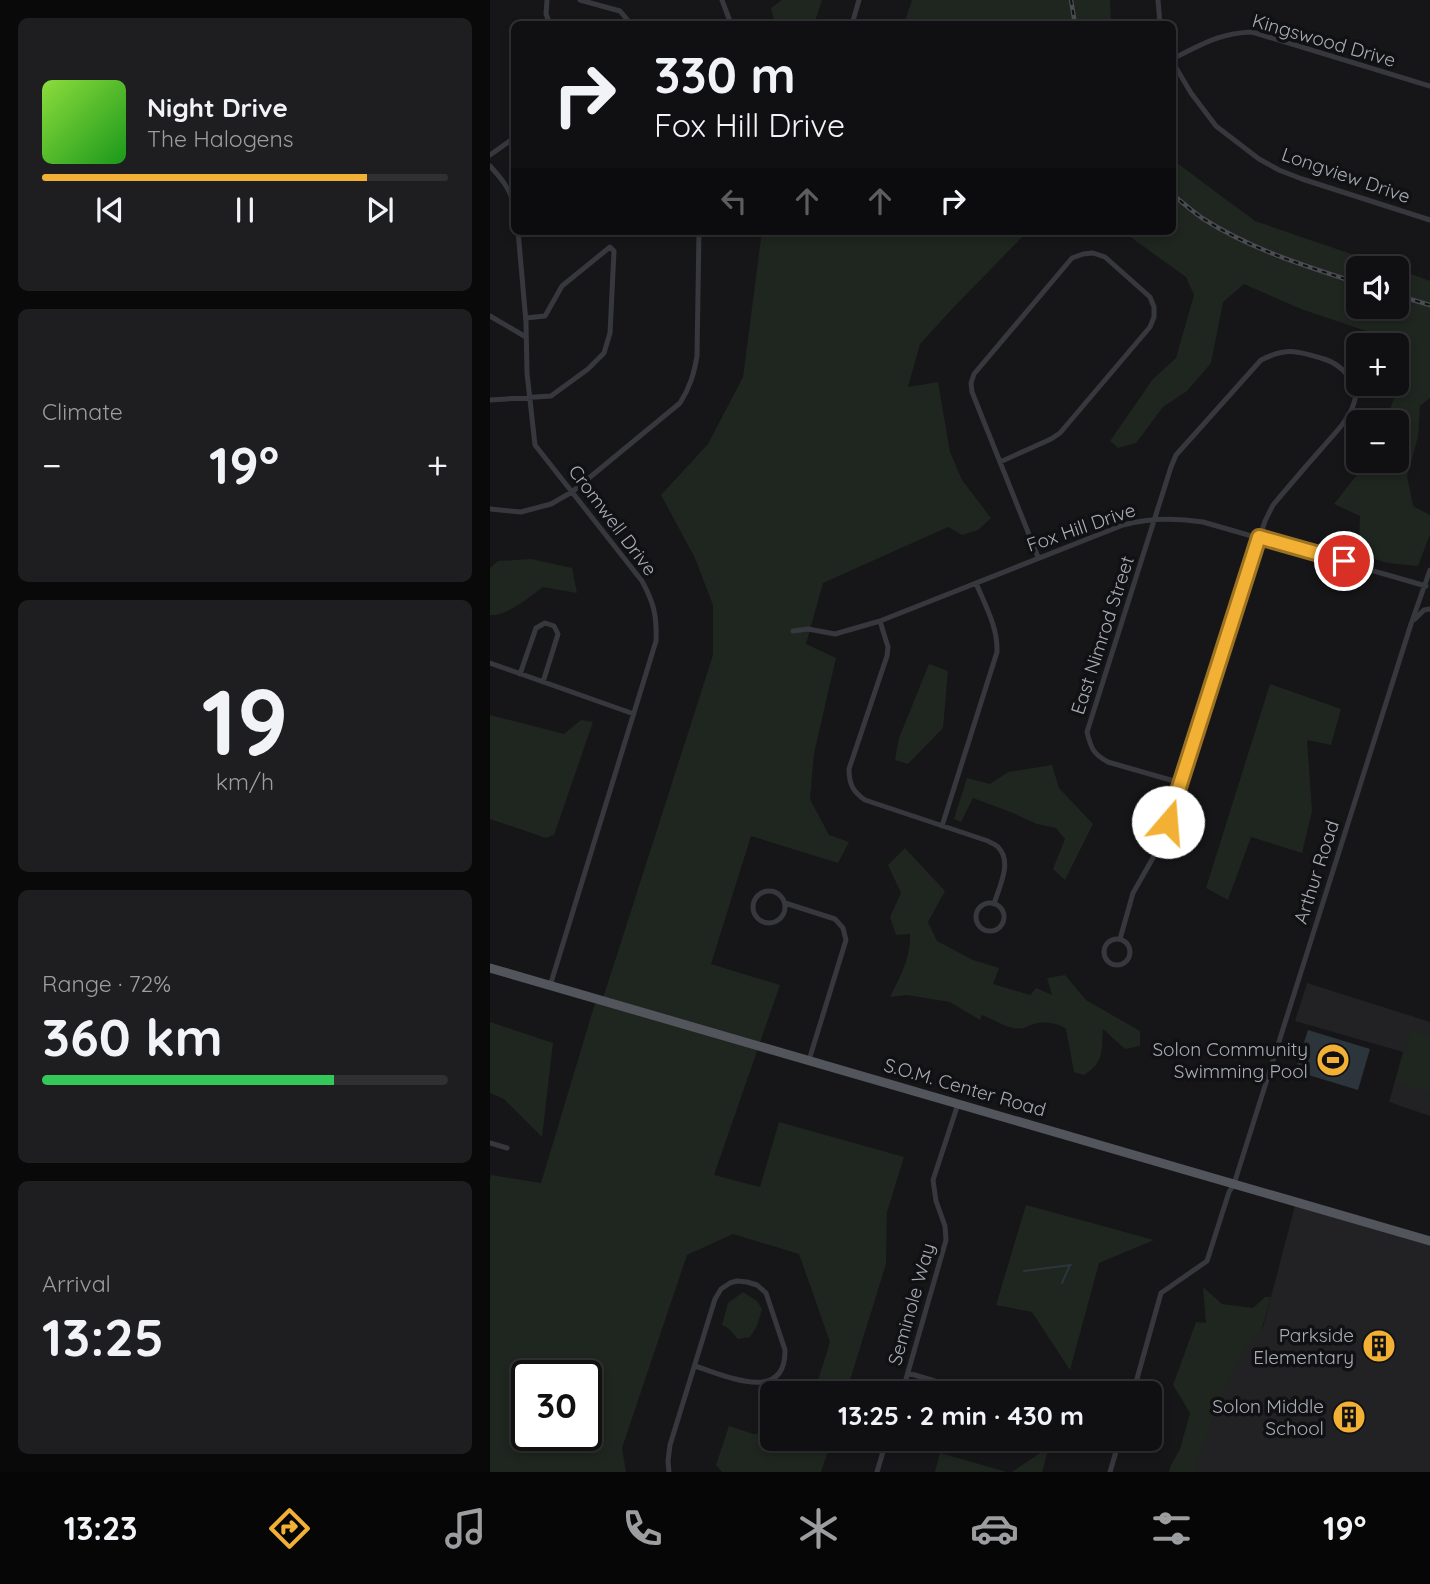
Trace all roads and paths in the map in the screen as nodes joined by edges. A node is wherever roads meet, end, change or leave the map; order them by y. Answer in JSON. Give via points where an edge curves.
{"nodes":[{"id":1,"x":547,"y":0,"type":"edge"},
{"id":2,"x":580,"y":0,"type":"edge"},
{"id":3,"x":722,"y":0,"type":"edge"},
{"id":4,"x":859,"y":0,"type":"edge"},
{"id":5,"x":1158,"y":0,"type":"edge"},
{"id":6,"x":548,"y":21,"type":"edge"},
{"id":7,"x":628,"y":21,"type":"edge"},
{"id":8,"x":730,"y":21,"type":"edge"},
{"id":9,"x":853,"y":21,"type":"edge"},
{"id":10,"x":1160,"y":21,"type":"edge"},
{"id":11,"x":1176,"y":58,"type":"edge"},
{"id":12,"x":1176,"y":67,"type":"edge"},
{"id":13,"x":1430,"y":86,"type":"edge"},
{"id":14,"x":511,"y":140,"type":"edge"},
{"id":15,"x":490,"y":155,"type":"edge"},
{"id":16,"x":490,"y":166,"type":"edge"},
{"id":17,"x":511,"y":195,"type":"edge"},
{"id":18,"x":1430,"y":220,"type":"edge"},
{"id":19,"x":518,"y":235,"type":"edge"},
{"id":20,"x":699,"y":235,"type":"edge"},
{"id":21,"x":490,"y":316,"type":"edge"},
{"id":22,"x":526,"y":318,"type":"junction"},
{"id":23,"x":526,"y":337,"type":"junction"},
{"id":24,"x":530,"y":398,"type":"junction"},
{"id":25,"x":490,"y":400,"type":"edge"},
{"id":26,"x":1000,"y":462,"type":"junction"},
{"id":27,"x":572,"y":492,"type":"junction"},
{"id":28,"x":490,"y":509,"type":"edge"},
{"id":29,"x":1155,"y":519,"type":"junction"},
{"id":30,"x":1259,"y":537,"type":"junction"},
{"id":31,"x":1038,"y":558,"type":"junction"},
{"id":32,"x":1430,"y":570,"type":"edge"},
{"id":33,"x":976,"y":583,"type":"junction"},
{"id":34,"x":1428,"y":588,"type":"edge"},
{"id":35,"x":1430,"y":609,"type":"edge"},
{"id":36,"x":880,"y":621,"type":"junction"},
{"id":37,"x":1411,"y":624,"type":"junction"},
{"id":38,"x":793,"y":631,"type":"dead end"},
{"id":39,"x":490,"y":663,"type":"edge"},
{"id":40,"x":520,"y":674,"type":"junction"},
{"id":41,"x":543,"y":682,"type":"junction"},
{"id":42,"x":634,"y":714,"type":"junction"},
{"id":43,"x":1181,"y":783,"type":"junction"},
{"id":44,"x":942,"y":825,"type":"junction"},
{"id":45,"x":785,"y":903,"type":"junction"},
{"id":46,"x":994,"y":904,"type":"junction"},
{"id":47,"x":1120,"y":939,"type":"junction"},
{"id":48,"x":490,"y":968,"type":"edge"},
{"id":49,"x":550,"y":986,"type":"junction"},
{"id":50,"x":809,"y":1060,"type":"junction"},
{"id":51,"x":958,"y":1104,"type":"junction"},
{"id":52,"x":490,"y":1143,"type":"edge"},
{"id":53,"x":507,"y":1148,"type":"dead end"},
{"id":54,"x":1234,"y":1184,"type":"junction"},
{"id":55,"x":1430,"y":1241,"type":"edge"},
{"id":56,"x":695,"y":1366,"type":"junction"},
{"id":57,"x":908,"y":1373,"type":"junction"},
{"id":58,"x":906,"y":1381,"type":"edge"},
{"id":59,"x":935,"y":1381,"type":"edge"},
{"id":60,"x":1136,"y":1381,"type":"edge"},
{"id":61,"x":883,"y":1451,"type":"edge"},
{"id":62,"x":1116,"y":1451,"type":"edge"},
{"id":63,"x":670,"y":1472,"type":"edge"},
{"id":64,"x":877,"y":1472,"type":"edge"},
{"id":65,"x":1110,"y":1472,"type":"edge"}],
"edges":[{"from":1,"to":6,"type":"street"},
{"from":2,"to":7,"type":"street","via":[[620,11]]},
{"from":3,"to":8,"type":"street"},
{"from":4,"to":9,"type":"street"},
{"from":5,"to":10,"type":"street"},
{"from":11,"to":13,"type":"street","name":"Kingswood Drive","via":[[1218,37],[1252,32]]},
{"from":12,"to":18,"type":"street","name":"Longview Drive","via":[[1216,126],[1259,159],[1302,179]]},
{"from":14,"to":15,"type":"street"},
{"from":16,"to":17,"type":"street"},
{"from":19,"to":22,"type":"street","name":"Cromwell Drive"},
{"from":20,"to":27,"type":"street","via":[[697,356],[689,389],[680,403]]},
{"from":21,"to":23,"type":"street"},
{"from":22,"to":23,"type":"street","name":"Cromwell Drive"},
{"from":22,"to":24,"type":"street","via":[[545,316],[562,286],[610,247],[614,251],[610,333],[604,353],[551,396]]},
{"from":23,"to":24,"type":"street","name":"Cromwell Drive"},
{"from":24,"to":25,"type":"street"},
{"from":24,"to":27,"type":"street","name":"Cromwell Drive","via":[[535,445]]},
{"from":26,"to":26,"type":"street","via":[[1060,433],[1150,327],[1154,317],[1150,297],[1105,257],[1093,253],[1072,258],[974,374],[972,392]]},
{"from":26,"to":31,"type":"street"},
{"from":27,"to":28,"type":"street","via":[[551,504],[521,512]]},
{"from":27,"to":42,"type":"street","name":"Cromwell Drive","via":[[642,581],[656,613],[656,641]]},
{"from":29,"to":30,"type":"street","name":"Fox Hill Drive","via":[[1203,522]]},
{"from":29,"to":30,"type":"street","name":"East Nimrod Street","via":[[1176,455],[1261,360],[1296,351],[1332,361],[1356,390],[1356,401],[1273,505]]},
{"from":29,"to":31,"type":"street","name":"Fox Hill Drive","via":[[1123,524]]},
{"from":29,"to":43,"type":"street","name":"East Nimrod Street","via":[[1087,732],[1097,756]]},
{"from":30,"to":34,"type":"street","name":"Fox Hill Drive"},
{"from":30,"to":43,"type":"street"},
{"from":31,"to":33,"type":"street","name":"Fox Hill Drive"},
{"from":32,"to":34,"type":"street","name":"Arthur Road"},
{"from":33,"to":36,"type":"street","name":"Fox Hill Drive"},
{"from":33,"to":44,"type":"street","via":[[995,629],[997,652]]},
{"from":34,"to":37,"type":"street","name":"Arthur Road"},
{"from":35,"to":37,"type":"street"},
{"from":36,"to":38,"type":"street","name":"Fox Hill Drive","via":[[835,634]]},
{"from":36,"to":44,"type":"street","via":[[887,656],[849,778],[856,794],[865,800]]},
{"from":37,"to":54,"type":"street","name":"Arthur Road"},
{"from":39,"to":40,"type":"street"},
{"from":40,"to":41,"type":"street"},
{"from":40,"to":41,"type":"street","via":[[536,628],[545,622],[554,625],[558,634]]},
{"from":41,"to":42,"type":"street"},
{"from":42,"to":49,"type":"street","name":"Cromwell Drive"},
{"from":43,"to":47,"type":"street","via":[[1159,850],[1132,893]]},
{"from":44,"to":46,"type":"street","via":[[999,848],[1005,869]]},
{"from":45,"to":45,"type":"street","via":[[779,894],[763,892],[753,910],[758,919],[773,923],[782,918]]},
{"from":45,"to":50,"type":"street","via":[[835,919],[846,940]]},
{"from":46,"to":46,"type":"street","via":[[1001,909],[1003,922],[997,929],[984,930],[976,919],[978,910]]},
{"from":47,"to":47,"type":"street","via":[[1129,946],[1130,954],[1126,961],[1114,965],[1104,949],[1108,941]]},
{"from":48,"to":49,"type":"main road","name":"S.O.M. Center Road"},
{"from":49,"to":50,"type":"main road","name":"S.O.M. Center Road"},
{"from":50,"to":51,"type":"main road","name":"S.O.M. Center Road"},
{"from":51,"to":54,"type":"main road","name":"S.O.M. Center Road"},
{"from":51,"to":57,"type":"street","name":"Seminole Way","via":[[933,1180],[946,1241]]},
{"from":52,"to":53,"type":"street"},
{"from":54,"to":55,"type":"main road","name":"S.O.M. Center Road"},
{"from":54,"to":60,"type":"street","name":"Arthur Road","via":[[1207,1261],[1161,1293]]},
{"from":56,"to":56,"type":"street","via":[[721,1289],[737,1281],[757,1285],[766,1293],[785,1350],[781,1372],[767,1382],[751,1382]]},
{"from":56,"to":63,"type":"street","via":[[670,1445]]},
{"from":57,"to":58,"type":"street","name":"Seminole Way"},
{"from":57,"to":59,"type":"street"},
{"from":61,"to":64,"type":"street"},
{"from":62,"to":65,"type":"street"}]}
